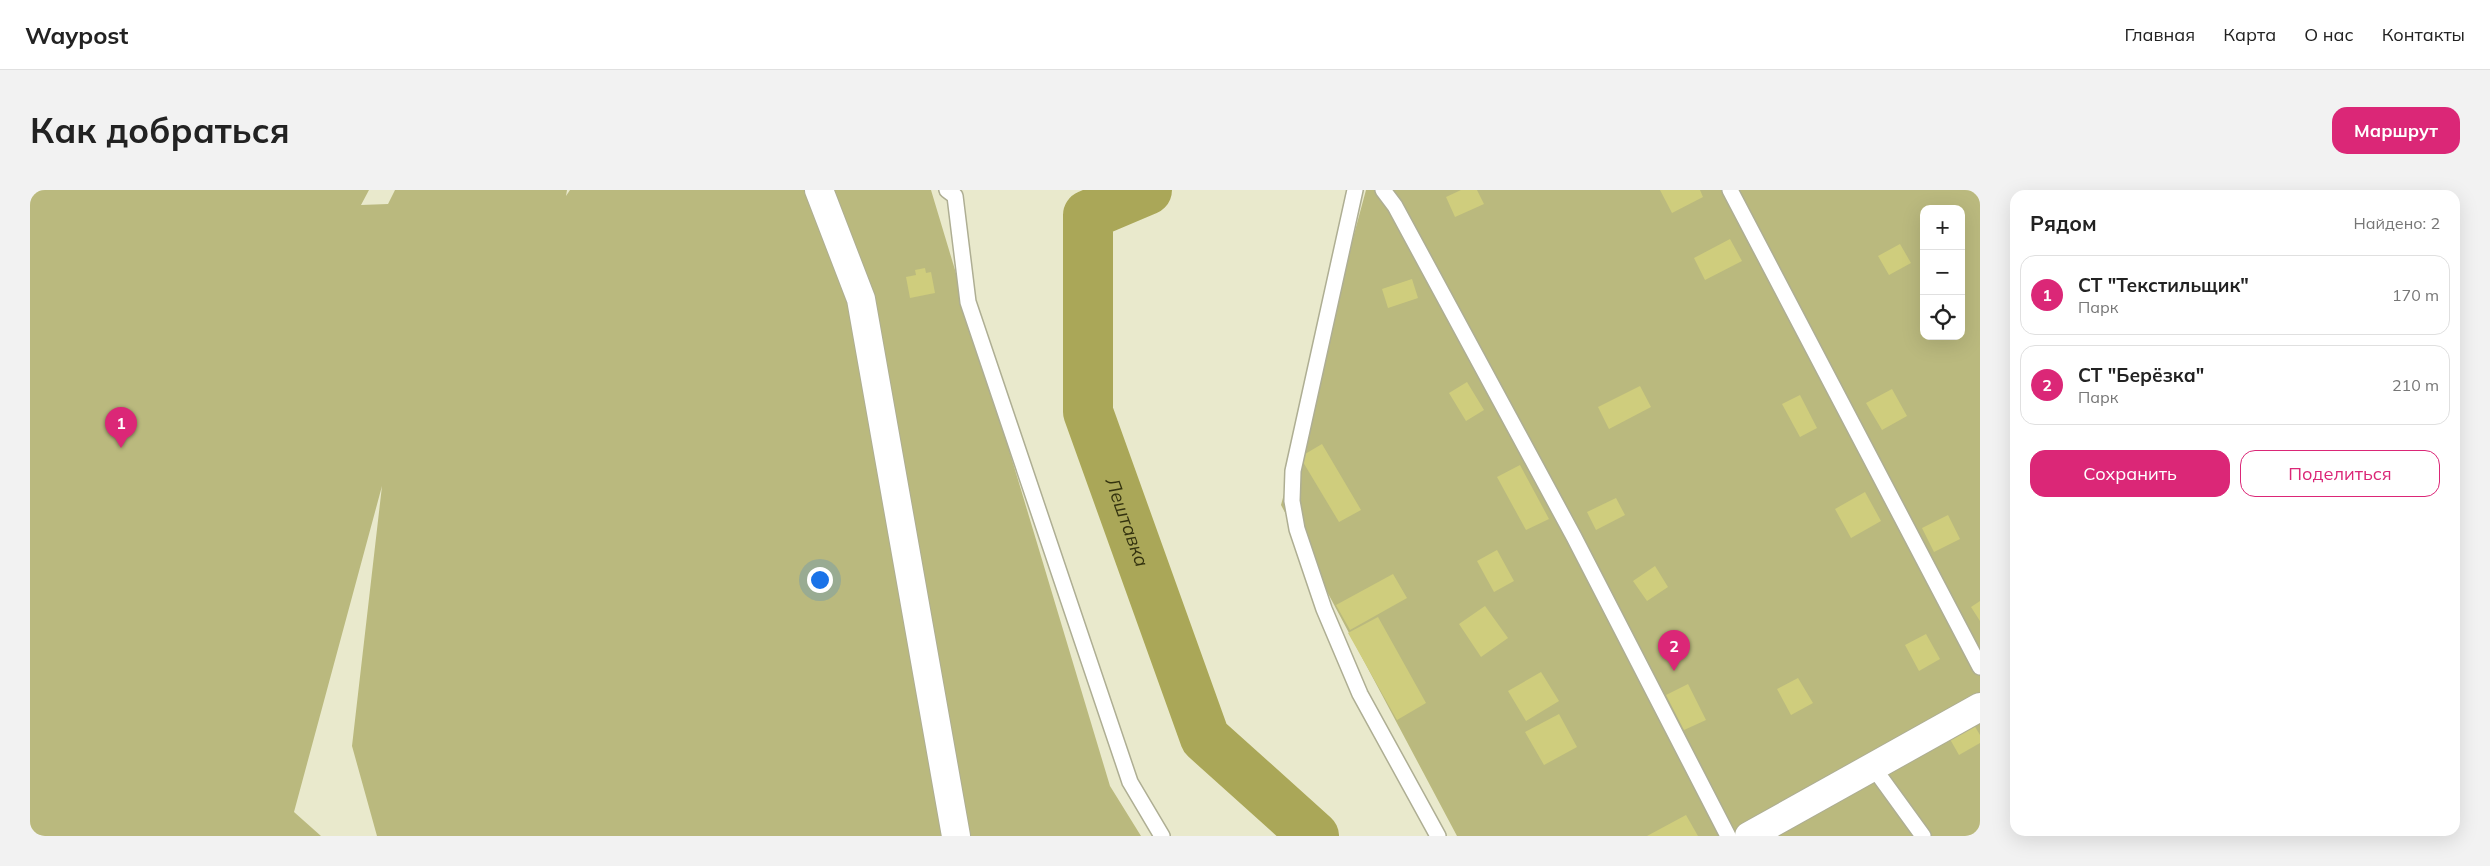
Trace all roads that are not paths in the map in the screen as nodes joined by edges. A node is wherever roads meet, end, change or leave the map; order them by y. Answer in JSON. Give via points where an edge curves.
{"nodes":[{"id":1,"x":820,"y":190,"type":"edge"},
{"id":2,"x":947,"y":190,"type":"edge"},
{"id":3,"x":1355,"y":190,"type":"edge"},
{"id":4,"x":1383,"y":190,"type":"edge"},
{"id":5,"x":1730,"y":190,"type":"edge"},
{"id":6,"x":1980,"y":667,"type":"edge"},
{"id":7,"x":1980,"y":707,"type":"edge"},
{"id":8,"x":1873,"y":767,"type":"junction"},
{"id":9,"x":956,"y":836,"type":"edge"},
{"id":10,"x":1162,"y":836,"type":"edge"},
{"id":11,"x":1438,"y":836,"type":"edge"},
{"id":12,"x":1728,"y":836,"type":"edge"},
{"id":13,"x":1749,"y":836,"type":"edge"},
{"id":14,"x":1923,"y":836,"type":"edge"}],
"edges":[{"from":1,"to":9,"type":"street","via":[[861,299]]},
{"from":2,"to":10,"type":"lane","via":[[955,196],[968,302],[1130,782]]},
{"from":3,"to":11,"type":"lane","via":[[1293,471],[1292,501],[1297,529],[1324,609],[1360,694]]},
{"from":4,"to":12,"type":"lane","via":[[1396,206],[1570,528]]},
{"from":5,"to":6,"type":"lane"},
{"from":7,"to":8,"type":"street"},
{"from":8,"to":13,"type":"street"},
{"from":8,"to":14,"type":"lane"}]}
